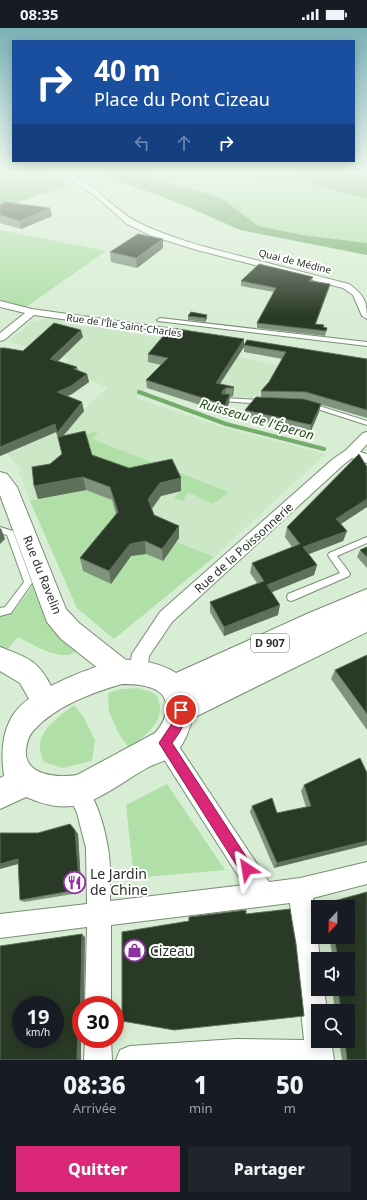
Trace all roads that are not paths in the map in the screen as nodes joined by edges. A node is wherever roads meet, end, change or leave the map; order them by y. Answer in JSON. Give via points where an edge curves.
{"nodes":[{"id":1,"x":127,"y":219,"type":"edge"},
{"id":2,"x":352,"y":289,"type":"junction"},
{"id":3,"x":367,"y":289,"type":"edge"},
{"id":4,"x":0,"y":304,"type":"edge"},
{"id":5,"x":32,"y":312,"type":"junction"},
{"id":6,"x":367,"y":316,"type":"edge"},
{"id":7,"x":160,"y":320,"type":"dead end"},
{"id":8,"x":199,"y":336,"type":"edge"},
{"id":9,"x":0,"y":338,"type":"edge"},
{"id":10,"x":367,"y":344,"type":"edge"},
{"id":11,"x":225,"y":400,"type":"edge"},
{"id":12,"x":273,"y":402,"type":"edge"},
{"id":13,"x":304,"y":403,"type":"edge"},
{"id":14,"x":367,"y":423,"type":"edge"},
{"id":15,"x":367,"y":436,"type":"edge"},
{"id":16,"x":351,"y":452,"type":"junction"},
{"id":17,"x":367,"y":459,"type":"edge"},
{"id":18,"x":0,"y":479,"type":"edge"},
{"id":19,"x":0,"y":530,"type":"edge"},
{"id":20,"x":367,"y":540,"type":"edge"},
{"id":21,"x":291,"y":597,"type":"dead end"},
{"id":22,"x":367,"y":599,"type":"edge"},
{"id":23,"x":0,"y":612,"type":"edge"},
{"id":24,"x":367,"y":620,"type":"edge"},
{"id":25,"x":0,"y":660,"type":"edge"},
{"id":26,"x":130,"y":672,"type":"junction"},
{"id":27,"x":178,"y":699,"type":"junction"},
{"id":28,"x":45,"y":705,"type":"junction"},
{"id":29,"x":165,"y":743,"type":"junction"},
{"id":30,"x":5,"y":756,"type":"edge"},
{"id":31,"x":13,"y":788,"type":"edge"},
{"id":32,"x":76,"y":790,"type":"junction"},
{"id":33,"x":367,"y":873,"type":"edge"},
{"id":34,"x":300,"y":890,"type":"junction"},
{"id":35,"x":263,"y":894,"type":"junction"},
{"id":36,"x":99,"y":913,"type":"junction"},
{"id":37,"x":0,"y":926,"type":"edge"},
{"id":38,"x":98,"y":996,"type":"edge"},
{"id":39,"x":98,"y":1048,"type":"edge"},
{"id":40,"x":320,"y":1057,"type":"edge"},
{"id":41,"x":140,"y":1059,"type":"edge"},
{"id":42,"x":98,"y":1060,"type":"edge"}],
"edges":[{"from":1,"to":2,"type":"street","name":"Quai de Médine","via":[[156,234],[200,248],[338,283]]},
{"from":2,"to":3,"type":"street","name":"Quai de Médine"},
{"from":2,"to":6,"type":"street","via":[[360,298]]},
{"from":4,"to":5,"type":"street","name":"Rue de l'Île Saint-Charles"},
{"from":5,"to":8,"type":"street","name":"Rue de l'Île Saint-Charles"},
{"from":5,"to":9,"type":"street"},
{"from":7,"to":10,"type":"lane"},
{"from":11,"to":12,"type":"lane"},
{"from":13,"to":14,"type":"lane"},
{"from":15,"to":16,"type":"street","name":"Rue de la Poissonnerie"},
{"from":16,"to":17,"type":"street"},
{"from":16,"to":26,"type":"street","name":"Rue de la Poissonnerie","via":[[166,617]]},
{"from":18,"to":26,"type":"main road","name":"Rue du Ravelin","via":[[7,487],[56,615],[70,631]]},
{"from":19,"to":23,"type":"lane","via":[[10,533],[28,583],[8,610]]},
{"from":20,"to":21,"type":"lane","via":[[332,556],[346,574]]},
{"from":22,"to":27,"type":"main road","number":"D 907","via":[[318,620]]},
{"from":24,"to":27,"type":"main road","number":"D 907"},
{"from":25,"to":28,"type":"main road","via":[[23,669],[35,680]]},
{"from":26,"to":27,"type":"main road","via":[[157,677]]},
{"from":26,"to":28,"type":"main road","via":[[83,684]]},
{"from":27,"to":29,"type":"main road","via":[[176,728]]},
{"from":28,"to":30,"type":"main road","via":[[28,716],[16,732]]},
{"from":29,"to":32,"type":"main road"},
{"from":29,"to":35,"type":"street"},
{"from":30,"to":31,"type":"main road","via":[[16,772]]},
{"from":31,"to":32,"type":"main road"},
{"from":32,"to":36,"type":"street","via":[[87,809],[97,848]]},
{"from":33,"to":34,"type":"street"},
{"from":34,"to":35,"type":"street"},
{"from":34,"to":40,"type":"street"},
{"from":35,"to":36,"type":"street"},
{"from":36,"to":37,"type":"street"},
{"from":36,"to":38,"type":"street"},
{"from":39,"to":42,"type":"street"},
{"from":40,"to":41,"type":"street","via":[[236,1052]]}]}
